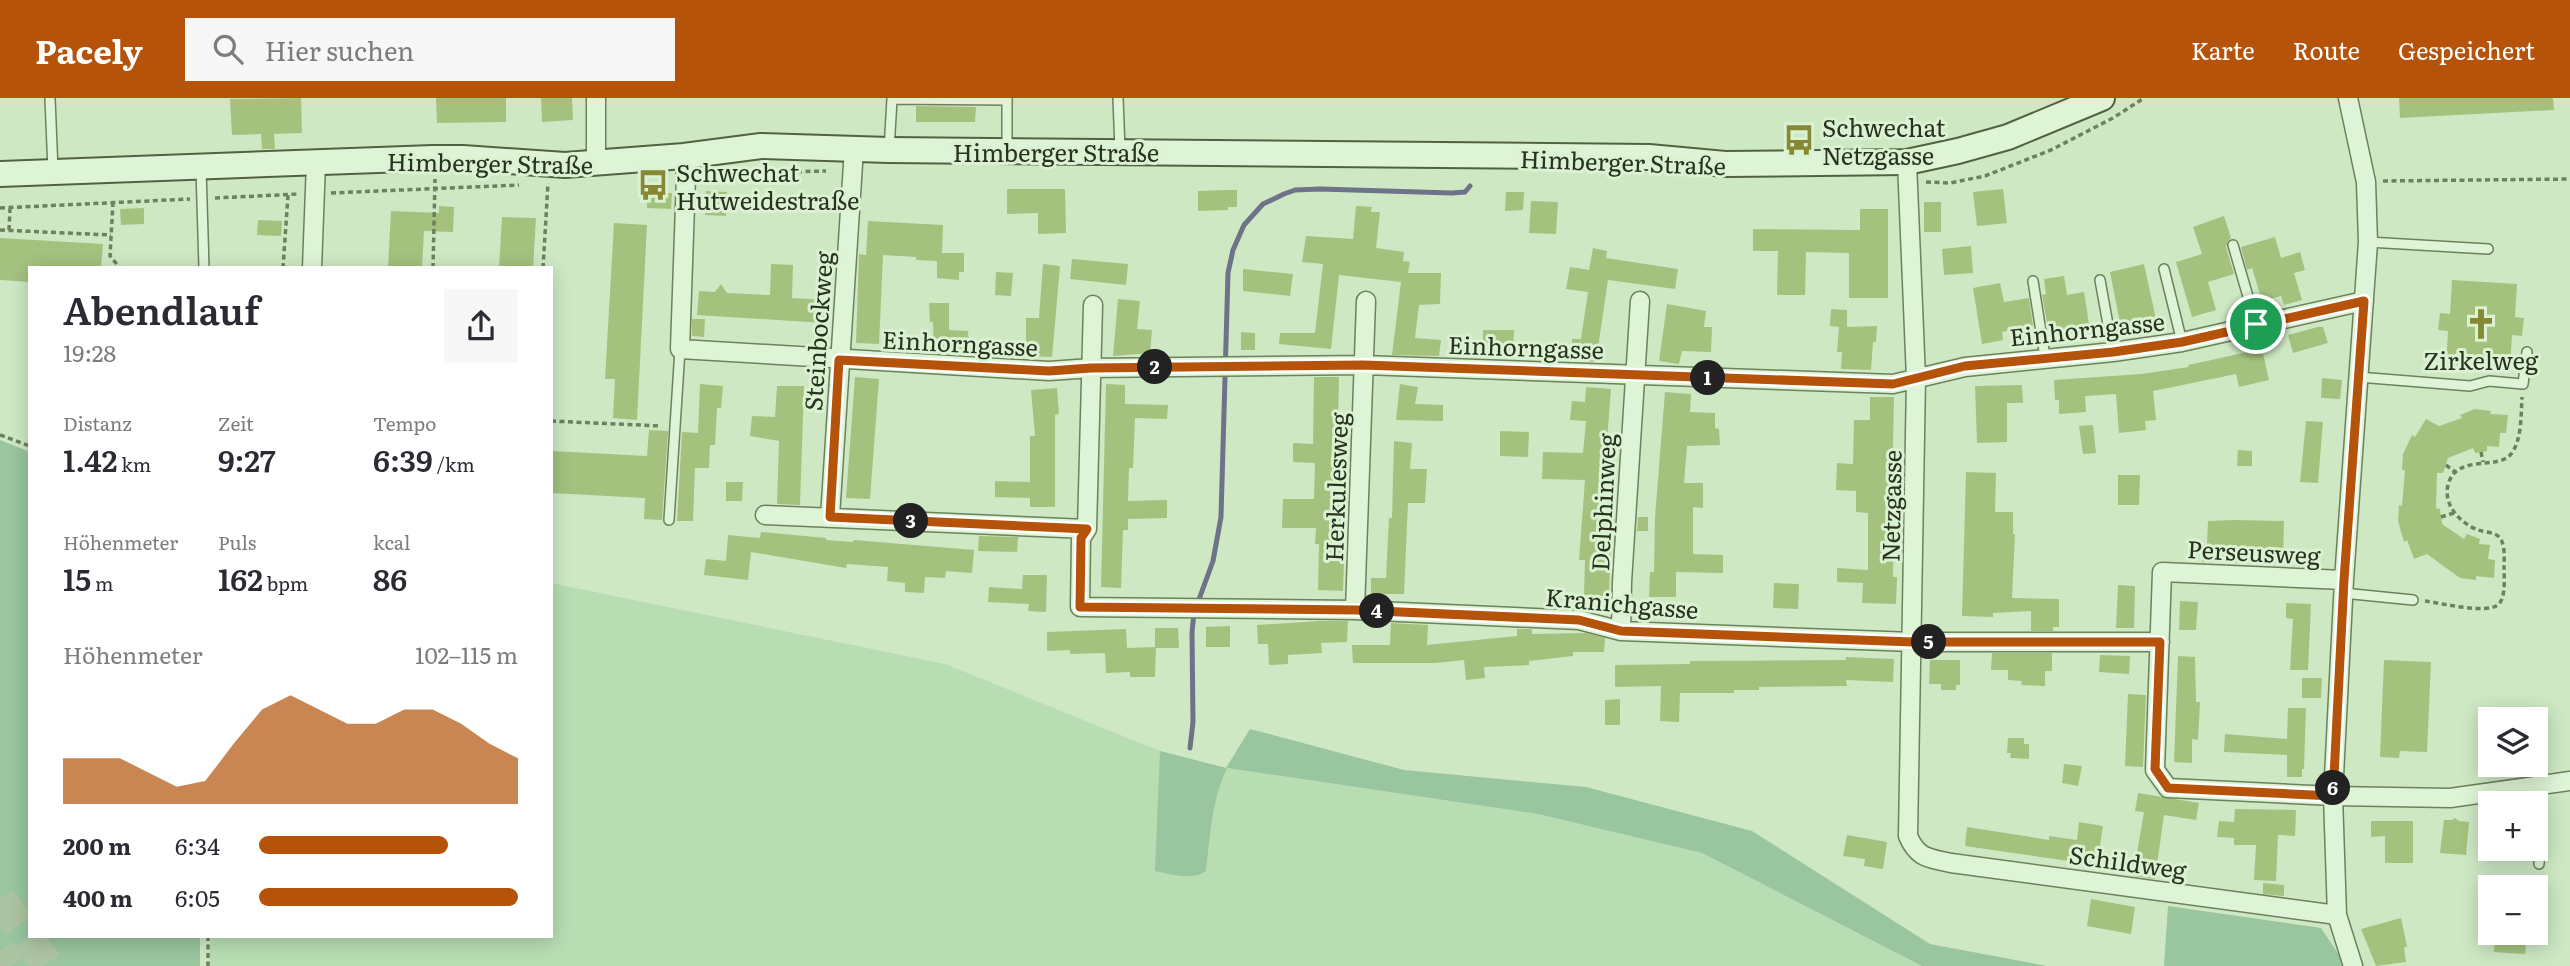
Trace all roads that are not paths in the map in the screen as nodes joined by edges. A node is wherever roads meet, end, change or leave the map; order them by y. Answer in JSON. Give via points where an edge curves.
{"nodes":[{"id":1,"x":50,"y":98,"type":"edge"},
{"id":2,"x":596,"y":98,"type":"edge"},
{"id":3,"x":1118,"y":98,"type":"edge"},
{"id":4,"x":2102,"y":98,"type":"edge"},
{"id":5,"x":2348,"y":98,"type":"edge"},
{"id":6,"x":1007,"y":99,"type":"edge"},
{"id":7,"x":854,"y":149,"type":"junction"},
{"id":8,"x":888,"y":150,"type":"junction"},
{"id":9,"x":1007,"y":151,"type":"junction"},
{"id":10,"x":1120,"y":151,"type":"junction"},
{"id":11,"x":684,"y":156,"type":"junction"},
{"id":12,"x":1907,"y":162,"type":"junction"},
{"id":13,"x":316,"y":163,"type":"junction"},
{"id":14,"x":596,"y":163,"type":"junction"},
{"id":15,"x":201,"y":167,"type":"junction"},
{"id":16,"x":53,"y":173,"type":"junction"},
{"id":17,"x":0,"y":174,"type":"edge"},
{"id":18,"x":2368,"y":243,"type":"junction"},
{"id":19,"x":2233,"y":245,"type":"dead end"},
{"id":20,"x":2488,"y":249,"type":"dead end"},
{"id":21,"x":204,"y":266,"type":"edge"},
{"id":22,"x":312,"y":266,"type":"edge"},
{"id":23,"x":2164,"y":269,"type":"dead end"},
{"id":24,"x":2100,"y":280,"type":"dead end"},
{"id":25,"x":2033,"y":281,"type":"dead end"},
{"id":26,"x":1366,"y":301,"type":"dead end"},
{"id":27,"x":1640,"y":301,"type":"dead end"},
{"id":28,"x":2364,"y":301,"type":"junction"},
{"id":29,"x":1093,"y":304,"type":"dead end"},
{"id":30,"x":2256,"y":324,"type":"junction"},
{"id":31,"x":2182,"y":342,"type":"junction"},
{"id":32,"x":680,"y":349,"type":"junction"},
{"id":33,"x":2113,"y":352,"type":"junction"},
{"id":34,"x":2528,"y":352,"type":"dead end"},
{"id":35,"x":2045,"y":357,"type":"junction"},
{"id":36,"x":839,"y":360,"type":"junction"},
{"id":37,"x":1363,"y":365,"type":"junction"},
{"id":38,"x":1091,"y":368,"type":"junction"},
{"id":39,"x":1634,"y":375,"type":"junction"},
{"id":40,"x":2358,"y":377,"type":"junction"},
{"id":41,"x":1916,"y":378,"type":"junction"},
{"id":42,"x":765,"y":515,"type":"dead end"},
{"id":43,"x":830,"y":517,"type":"junction"},
{"id":44,"x":668,"y":520,"type":"dead end"},
{"id":45,"x":1087,"y":529,"type":"junction"},
{"id":46,"x":2344,"y":587,"type":"junction"},
{"id":47,"x":2413,"y":600,"type":"road end"},
{"id":48,"x":1356,"y":610,"type":"junction"},
{"id":49,"x":1621,"y":631,"type":"junction"},
{"id":50,"x":1913,"y":642,"type":"junction"},
{"id":51,"x":2160,"y":642,"type":"junction"},
{"id":52,"x":2570,"y":780,"type":"edge"},
{"id":53,"x":2542,"y":786,"type":"junction"},
{"id":54,"x":2333,"y":796,"type":"junction"},
{"id":55,"x":1914,"y":850,"type":"joint"},
{"id":56,"x":2539,"y":864,"type":"dead end"},
{"id":57,"x":2337,"y":915,"type":"junction"},
{"id":58,"x":2353,"y":966,"type":"edge"}],
"edges":[{"from":1,"to":16,"type":"lane"},
{"from":2,"to":14,"type":"street"},
{"from":3,"to":10,"type":"lane"},
{"from":4,"to":12,"type":"main road","name":"Himberger Straße","via":[[2008,137]]},
{"from":5,"to":18,"type":"street","via":[[2366,182]]},
{"from":6,"to":8,"type":"lane","via":[[892,99]]},
{"from":6,"to":9,"type":"lane"},
{"from":7,"to":8,"type":"main road","name":"Himberger Straße"},
{"from":7,"to":11,"type":"main road","name":"Himberger Straße","via":[[761,146]]},
{"from":7,"to":36,"type":"street","name":"Steinbockweg"},
{"from":8,"to":9,"type":"main road","name":"Himberger Straße"},
{"from":9,"to":10,"type":"main road","name":"Himberger Straße"},
{"from":10,"to":12,"type":"main road","name":"Himberger Straße","via":[[1649,157],[1738,164]]},
{"from":11,"to":14,"type":"main road","name":"Himberger Straße"},
{"from":11,"to":32,"type":"street"},
{"from":12,"to":41,"type":"street","name":"Netzgasse"},
{"from":13,"to":14,"type":"main road","name":"Himberger Straße","via":[[433,158]]},
{"from":13,"to":15,"type":"main road","name":"Himberger Straße"},
{"from":13,"to":22,"type":"street"},
{"from":15,"to":16,"type":"main road","name":"Himberger Straße"},
{"from":15,"to":21,"type":"lane"},
{"from":16,"to":17,"type":"main road","name":"Himberger Straße"},
{"from":18,"to":20,"type":"lane"},
{"from":18,"to":28,"type":"street"},
{"from":19,"to":30,"type":"lane"},
{"from":23,"to":31,"type":"lane"},
{"from":24,"to":33,"type":"lane"},
{"from":25,"to":35,"type":"lane"},
{"from":26,"to":37,"type":"street","name":"Herkulesweg"},
{"from":27,"to":39,"type":"street","name":"Delphinweg"},
{"from":28,"to":30,"type":"street","name":"Einhorngasse"},
{"from":28,"to":40,"type":"street"},
{"from":29,"to":38,"type":"street"},
{"from":30,"to":31,"type":"street","name":"Einhorngasse"},
{"from":31,"to":33,"type":"street","name":"Einhorngasse"},
{"from":32,"to":36,"type":"street","name":"Einhorngasse"},
{"from":32,"to":44,"type":"lane"},
{"from":33,"to":35,"type":"street","name":"Einhorngasse"},
{"from":34,"to":40,"type":"lane","via":[[2522,384],[2489,381],[2470,386]]},
{"from":35,"to":41,"type":"street","name":"Einhorngasse","via":[[1965,366]]},
{"from":36,"to":38,"type":"street","name":"Einhorngasse","via":[[1049,371]]},
{"from":36,"to":43,"type":"street","name":"Steinbockweg"},
{"from":37,"to":38,"type":"street","name":"Einhorngasse"},
{"from":37,"to":39,"type":"street","name":"Einhorngasse"},
{"from":37,"to":48,"type":"street","name":"Herkulesweg"},
{"from":38,"to":45,"type":"street"},
{"from":39,"to":41,"type":"street","name":"Einhorngasse","via":[[1893,384]]},
{"from":39,"to":49,"type":"street","name":"Delphinweg"},
{"from":40,"to":46,"type":"street"},
{"from":41,"to":50,"type":"street","name":"Netzgasse"},
{"from":42,"to":43,"type":"street"},
{"from":43,"to":45,"type":"street"},
{"from":45,"to":48,"type":"street","name":"Kranichgasse","via":[[1081,538],[1080,607]]},
{"from":46,"to":47,"type":"lane"},
{"from":46,"to":51,"type":"street","name":"Perseusweg","via":[[2162,572]]},
{"from":46,"to":54,"type":"street"},
{"from":48,"to":49,"type":"street","name":"Kranichgasse","via":[[1579,620]]},
{"from":49,"to":50,"type":"street","name":"Kranichgasse"},
{"from":50,"to":51,"type":"street","name":"Kranichgasse"},
{"from":50,"to":55,"type":"street","name":"Netzgasse","via":[[1908,836]]},
{"from":51,"to":54,"type":"street","via":[[2155,769],[2168,788]]},
{"from":52,"to":53,"type":"street"},
{"from":53,"to":54,"type":"street","via":[[2450,798]]},
{"from":53,"to":56,"type":"lane"},
{"from":54,"to":57,"type":"street"},
{"from":55,"to":57,"type":"street","name":"Schildweg","via":[[1951,863]]},
{"from":57,"to":58,"type":"street"}]}
